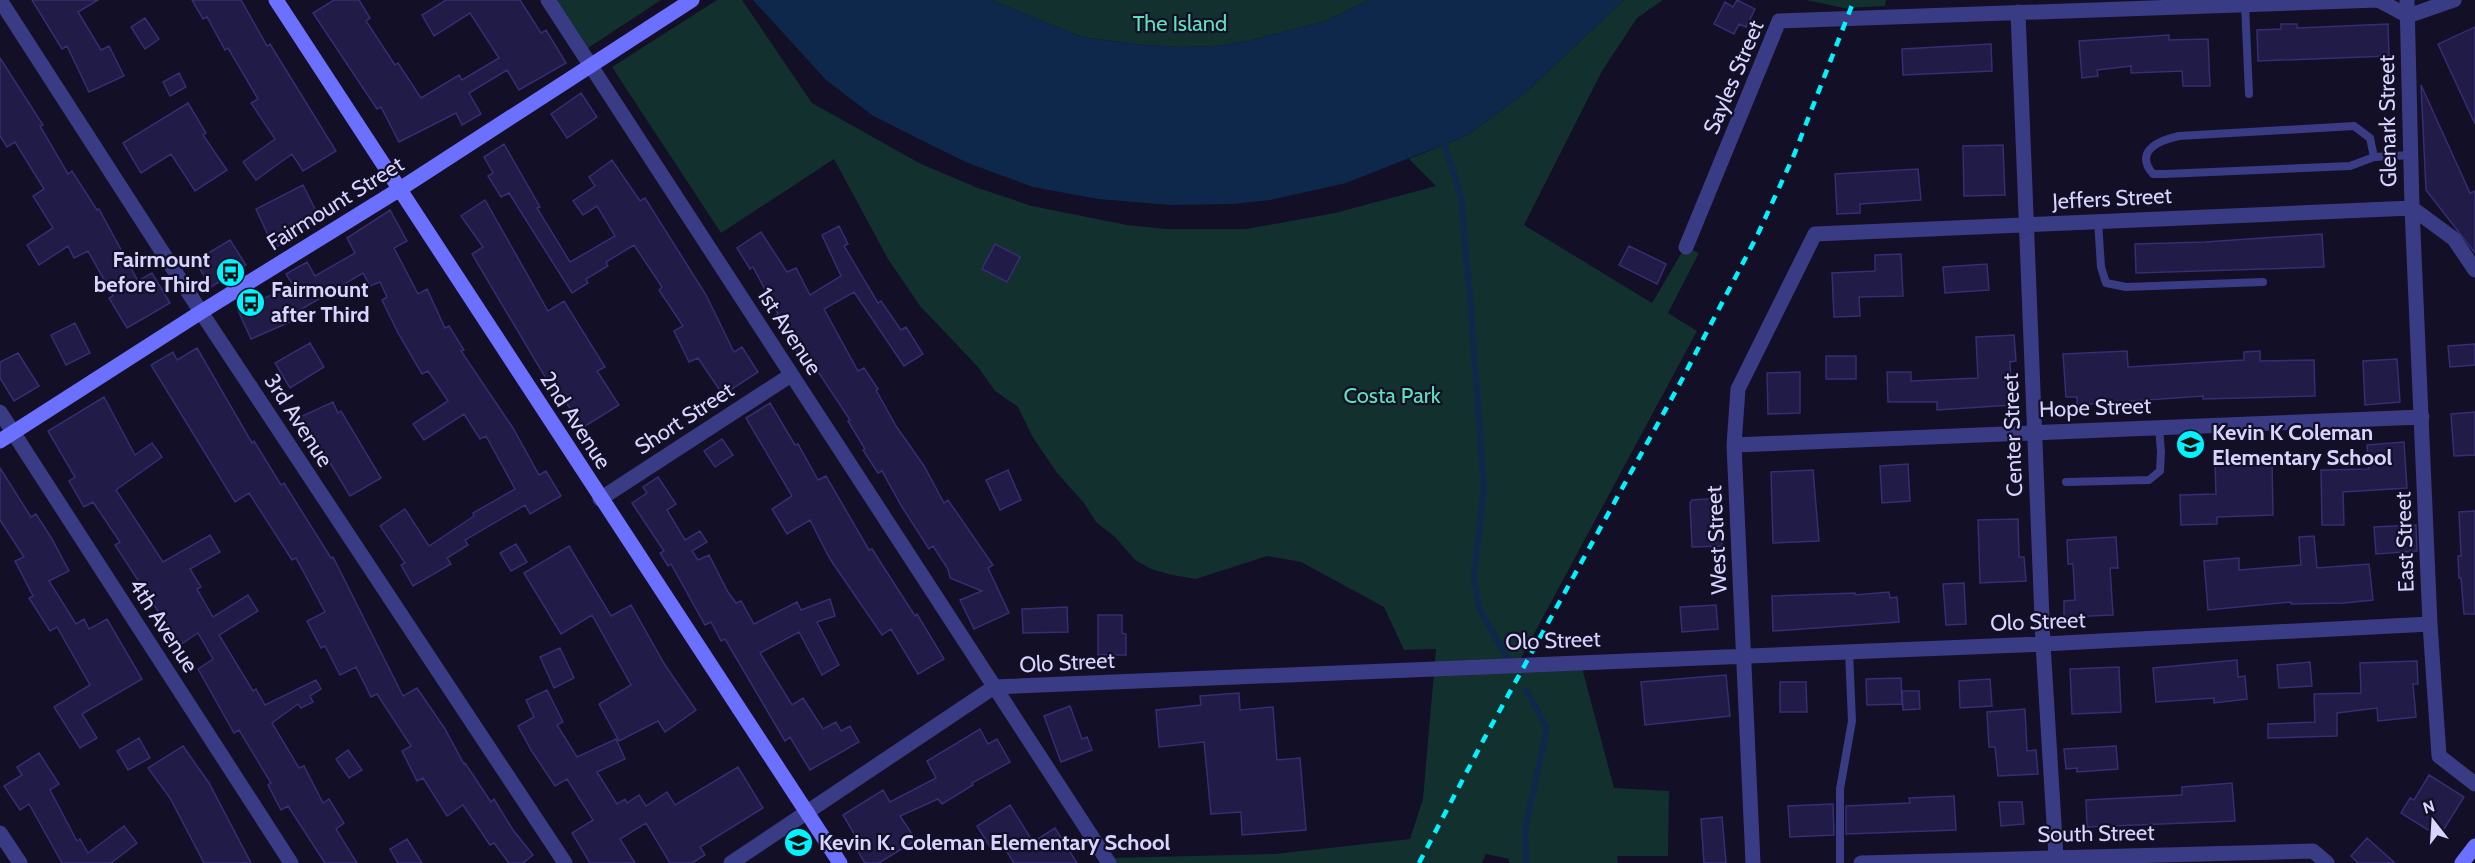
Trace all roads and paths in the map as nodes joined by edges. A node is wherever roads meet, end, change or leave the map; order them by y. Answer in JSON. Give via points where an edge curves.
{"nodes":[{"id":1,"x":0,"y":0,"type":"edge"},
{"id":2,"x":276,"y":0,"type":"edge"},
{"id":3,"x":548,"y":0,"type":"edge"},
{"id":4,"x":692,"y":0,"type":"edge"},
{"id":5,"x":2407,"y":0,"type":"edge"},
{"id":6,"x":2453,"y":0,"type":"edge"},
{"id":7,"x":2245,"y":4,"type":"junction"},
{"id":8,"x":2079,"y":5,"type":"edge"},
{"id":9,"x":2018,"y":12,"type":"junction"},
{"id":10,"x":2408,"y":16,"type":"junction"},
{"id":11,"x":590,"y":66,"type":"junction"},
{"id":12,"x":2249,"y":94,"type":"dead end"},
{"id":13,"x":2410,"y":155,"type":"junction"},
{"id":14,"x":2374,"y":157,"type":"junction"},
{"id":15,"x":400,"y":189,"type":"junction"},
{"id":16,"x":2412,"y":208,"type":"junction"},
{"id":17,"x":2098,"y":221,"type":"junction"},
{"id":18,"x":2026,"y":225,"type":"junction"},
{"id":19,"x":1815,"y":234,"type":"joint"},
{"id":20,"x":1686,"y":246,"type":"dead end"},
{"id":21,"x":2475,"y":270,"type":"edge"},
{"id":22,"x":2263,"y":282,"type":"dead end"},
{"id":23,"x":201,"y":312,"type":"junction"},
{"id":24,"x":792,"y":375,"type":"junction"},
{"id":25,"x":0,"y":412,"type":"edge"},
{"id":26,"x":2422,"y":417,"type":"junction"},
{"id":27,"x":2159,"y":427,"type":"junction"},
{"id":28,"x":2034,"y":432,"type":"junction"},
{"id":29,"x":13,"y":433,"type":"junction"},
{"id":30,"x":0,"y":441,"type":"edge"},
{"id":31,"x":1734,"y":446,"type":"junction"},
{"id":32,"x":2066,"y":482,"type":"dead end"},
{"id":33,"x":600,"y":499,"type":"junction"},
{"id":34,"x":2430,"y":624,"type":"junction"},
{"id":35,"x":2043,"y":644,"type":"junction"},
{"id":36,"x":1849,"y":651,"type":"junction"},
{"id":37,"x":1744,"y":656,"type":"junction"},
{"id":38,"x":994,"y":687,"type":"junction"},
{"id":39,"x":2475,"y":783,"type":"edge"},
{"id":40,"x":807,"y":813,"type":"junction"},
{"id":41,"x":3,"y":843,"type":"edge"},
{"id":42,"x":2475,"y":846,"type":"edge"},
{"id":43,"x":2056,"y":856,"type":"junction"},
{"id":44,"x":1968,"y":861,"type":"edge"},
{"id":45,"x":20,"y":863,"type":"edge"},
{"id":46,"x":291,"y":863,"type":"edge"},
{"id":47,"x":565,"y":863,"type":"edge"},
{"id":48,"x":730,"y":863,"type":"edge"},
{"id":49,"x":840,"y":863,"type":"edge"},
{"id":50,"x":1109,"y":863,"type":"edge"},
{"id":51,"x":1753,"y":863,"type":"edge"},
{"id":52,"x":1840,"y":863,"type":"edge"},
{"id":53,"x":1861,"y":863,"type":"edge"},
{"id":54,"x":2327,"y":863,"type":"edge"},
{"id":55,"x":2462,"y":863,"type":"edge"}],
"edges":[{"from":1,"to":23,"type":"street","name":"3rd Avenue"},
{"from":2,"to":15,"type":"street","name":"2nd Avenue"},
{"from":3,"to":11,"type":"street","name":"1st Avenue"},
{"from":4,"to":11,"type":"street","name":"Fairmount Street"},
{"from":5,"to":10,"type":"street","name":"Glenark Street"},
{"from":6,"to":10,"type":"street"},
{"from":7,"to":8,"type":"street","name":"Sayles Street"},
{"from":7,"to":10,"type":"street","name":"Sayles Street","via":[[2379,0]]},
{"from":7,"to":12,"type":"lane"},
{"from":8,"to":9,"type":"street","name":"Sayles Street"},
{"from":9,"to":18,"type":"street","name":"Center Street"},
{"from":9,"to":20,"type":"street","name":"Sayles Street","via":[[1779,21]]},
{"from":10,"to":13,"type":"street","name":"Glenark Street"},
{"from":11,"to":15,"type":"street","name":"Fairmount Street"},
{"from":11,"to":24,"type":"street","name":"1st Avenue"},
{"from":13,"to":14,"type":"lane"},
{"from":13,"to":16,"type":"street","name":"Glenark Street"},
{"from":14,"to":14,"type":"lane","via":[[2370,138],[2354,126],[2179,136],[2158,141],[2147,152],[2146,161],[2153,174],[2164,174],[2350,166]]},
{"from":15,"to":23,"type":"street","name":"Fairmount Street"},
{"from":15,"to":33,"type":"street","name":"2nd Avenue"},
{"from":16,"to":17,"type":"street","name":"Jeffers Street"},
{"from":16,"to":21,"type":"street","name":"Glenark Street","via":[[2454,239]]},
{"from":16,"to":26,"type":"street","name":"East Street"},
{"from":17,"to":18,"type":"street","name":"Jeffers Street"},
{"from":17,"to":22,"type":"lane","via":[[2106,284],[2126,287]]},
{"from":18,"to":19,"type":"street","name":"Jeffers Street"},
{"from":18,"to":28,"type":"street","name":"Center Street"},
{"from":19,"to":31,"type":"street","name":"West Street","via":[[1738,389]]},
{"from":23,"to":29,"type":"street","name":"Fairmount Street"},
{"from":23,"to":47,"type":"street","name":"3rd Avenue"},
{"from":24,"to":33,"type":"street","name":"Short Street"},
{"from":24,"to":38,"type":"street","name":"1st Avenue"},
{"from":25,"to":29,"type":"street","name":"4th Avenue"},
{"from":26,"to":27,"type":"street","name":"Hope Street"},
{"from":26,"to":34,"type":"street","name":"East Street"},
{"from":27,"to":28,"type":"street","name":"Hope Street"},
{"from":27,"to":32,"type":"lane","via":[[2160,471],[2149,480]]},
{"from":28,"to":31,"type":"street","name":"Hope Street"},
{"from":28,"to":35,"type":"street","name":"Center Street"},
{"from":29,"to":30,"type":"street","name":"Fairmount Street"},
{"from":29,"to":46,"type":"street","name":"4th Avenue"},
{"from":31,"to":37,"type":"street","name":"West Street"},
{"from":33,"to":40,"type":"street","name":"2nd Avenue"},
{"from":34,"to":35,"type":"street","name":"Olo Street"},
{"from":34,"to":39,"type":"street","name":"East Street","via":[[2439,756]]},
{"from":35,"to":36,"type":"street","name":"Olo Street"},
{"from":35,"to":43,"type":"street","name":"Center Street"},
{"from":36,"to":37,"type":"street","name":"Olo Street"},
{"from":36,"to":52,"type":"lane","via":[[1852,721],[1840,789]]},
{"from":37,"to":38,"type":"street","name":"Olo Street"},
{"from":37,"to":51,"type":"street","name":"West Street"},
{"from":38,"to":40,"type":"street","name":"Olo Street"},
{"from":38,"to":50,"type":"street","name":"1st Avenue"},
{"from":40,"to":48,"type":"street","name":"Olo Street"},
{"from":40,"to":49,"type":"street","name":"2nd Avenue"},
{"from":41,"to":45,"type":"street"},
{"from":42,"to":55,"type":"street"},
{"from":43,"to":44,"type":"street","name":"South Street"},
{"from":43,"to":54,"type":"street","name":"South Street","via":[[2313,850]]},
{"from":44,"to":53,"type":"street","name":"South Street"}]}
